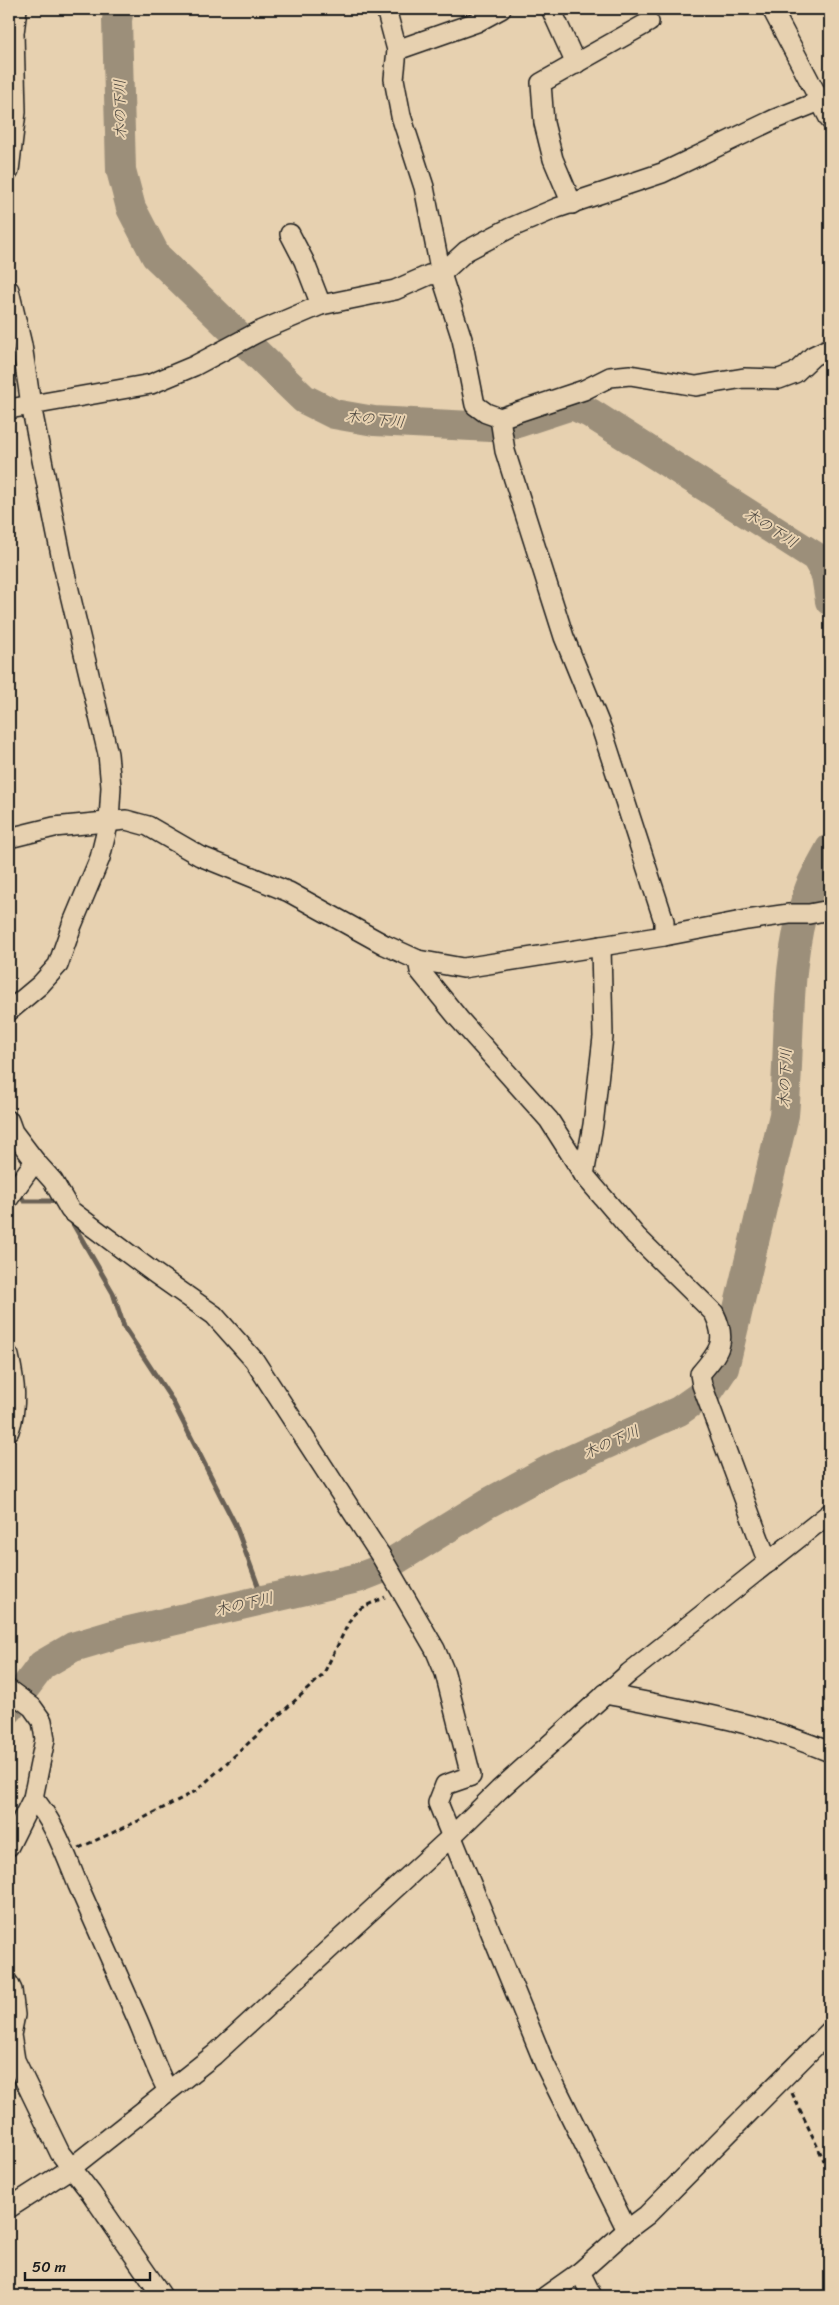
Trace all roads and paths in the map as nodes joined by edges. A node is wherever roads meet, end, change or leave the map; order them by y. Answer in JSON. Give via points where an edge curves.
{"nodes":[{"id":1,"x":17,"y":9,"type":"edge"},
{"id":2,"x":386,"y":9,"type":"edge"},
{"id":3,"x":501,"y":9,"type":"edge"},
{"id":4,"x":551,"y":9,"type":"edge"},
{"id":5,"x":772,"y":9,"type":"edge"},
{"id":6,"x":649,"y":22,"type":"dead end"},
{"id":7,"x":397,"y":50,"type":"junction"},
{"id":8,"x":576,"y":64,"type":"junction"},
{"id":9,"x":826,"y":99,"type":"edge"},
{"id":10,"x":830,"y":120,"type":"edge"},
{"id":11,"x":9,"y":171,"type":"edge"},
{"id":12,"x":572,"y":204,"type":"junction"},
{"id":13,"x":290,"y":234,"type":"dead end"},
{"id":14,"x":440,"y":274,"type":"junction"},
{"id":15,"x":9,"y":290,"type":"edge"},
{"id":16,"x":321,"y":305,"type":"junction"},
{"id":17,"x":830,"y":348,"type":"edge"},
{"id":18,"x":32,"y":405,"type":"junction"},
{"id":19,"x":9,"y":409,"type":"edge"},
{"id":20,"x":500,"y":424,"type":"junction"},
{"id":21,"x":109,"y":820,"type":"junction"},
{"id":22,"x":9,"y":838,"type":"edge"},
{"id":23,"x":830,"y":910,"type":"edge"},
{"id":24,"x":664,"y":936,"type":"junction"},
{"id":25,"x":601,"y":946,"type":"junction"},
{"id":26,"x":418,"y":960,"type":"junction"},
{"id":27,"x":9,"y":1011,"type":"edge"},
{"id":28,"x":9,"y":1121,"type":"edge"},
{"id":29,"x":35,"y":1161,"type":"junction"},
{"id":30,"x":584,"y":1175,"type":"junction"},
{"id":31,"x":9,"y":1198,"type":"edge"},
{"id":32,"x":9,"y":1356,"type":"edge"},
{"id":33,"x":9,"y":1431,"type":"edge"},
{"id":34,"x":830,"y":1513,"type":"edge"},
{"id":35,"x":768,"y":1563,"type":"junction"},
{"id":36,"x":396,"y":1581,"type":"junction"},
{"id":37,"x":9,"y":1690,"type":"edge"},
{"id":38,"x":605,"y":1694,"type":"junction"},
{"id":39,"x":830,"y":1752,"type":"edge"},
{"id":40,"x":33,"y":1798,"type":"junction"},
{"id":41,"x":451,"y":1837,"type":"junction"},
{"id":42,"x":9,"y":1846,"type":"edge"},
{"id":43,"x":65,"y":1854,"type":"junction"},
{"id":44,"x":9,"y":1984,"type":"edge"},
{"id":45,"x":830,"y":2031,"type":"edge"},
{"id":46,"x":784,"y":2077,"type":"junction"},
{"id":47,"x":168,"y":2090,"type":"junction"},
{"id":48,"x":71,"y":2168,"type":"junction"},
{"id":49,"x":830,"y":2173,"type":"edge"},
{"id":50,"x":9,"y":2208,"type":"edge"},
{"id":51,"x":626,"y":2230,"type":"junction"},
{"id":52,"x":580,"y":2272,"type":"junction"},
{"id":53,"x":162,"y":2296,"type":"edge"},
{"id":54,"x":546,"y":2296,"type":"edge"},
{"id":55,"x":592,"y":2296,"type":"edge"}],
"edges":[{"from":1,"to":11,"type":"street","via":[[14,33],[16,112]]},
{"from":2,"to":7,"type":"street"},
{"from":3,"to":7,"type":"street","via":[[477,22]]},
{"from":4,"to":8,"type":"street"},
{"from":5,"to":9,"type":"street"},
{"from":6,"to":8,"type":"street"},
{"from":7,"to":14,"type":"street","via":[[394,78],[401,116],[424,187]]},
{"from":8,"to":12,"type":"street","via":[[541,83],[544,123],[553,159]]},
{"from":9,"to":10,"type":"street"},
{"from":9,"to":12,"type":"street","via":[[749,131],[662,173]]},
{"from":12,"to":14,"type":"street","via":[[510,228],[466,252]]},
{"from":13,"to":16,"type":"street"},
{"from":14,"to":16,"type":"street","via":[[429,275],[395,290]]},
{"from":14,"to":20,"type":"street","via":[[462,339],[475,405]]},
{"from":15,"to":18,"type":"street"},
{"from":16,"to":18,"type":"street","via":[[151,384]]},
{"from":17,"to":20,"type":"street","via":[[813,356],[795,373],[779,379],[744,378],[696,386],[630,375],[610,377]]},
{"from":18,"to":19,"type":"street"},
{"from":18,"to":21,"type":"street","via":[[63,564],[108,754]]},
{"from":20,"to":24,"type":"street","via":[[504,451],[564,638],[602,730],[664,921]]},
{"from":21,"to":22,"type":"street","via":[[54,827]]},
{"from":21,"to":26,"type":"street","via":[[126,820],[148,826],[200,856],[289,892]]},
{"from":21,"to":27,"type":"street","via":[[100,858],[58,965]]},
{"from":23,"to":24,"type":"street","via":[[747,920]]},
{"from":24,"to":25,"type":"street"},
{"from":25,"to":26,"type":"street","via":[[463,968]]},
{"from":25,"to":30,"type":"street","via":[[603,1037]]},
{"from":26,"to":30,"type":"street","via":[[420,971],[459,1019],[549,1120]]},
{"from":28,"to":29,"type":"street"},
{"from":29,"to":31,"type":"street"},
{"from":29,"to":36,"type":"street","via":[[53,1181],[70,1210],[214,1315],[248,1353]]},
{"from":30,"to":35,"type":"street","via":[[636,1236],[714,1313],[722,1329],[718,1354],[700,1374],[702,1385]]},
{"from":32,"to":33,"type":"street","via":[[15,1383],[15,1415]]},
{"from":34,"to":35,"type":"street"},
{"from":35,"to":38,"type":"street"},
{"from":36,"to":41,"type":"street","via":[[436,1650],[445,1673],[471,1776],[445,1786],[438,1802]]},
{"from":36,"to":43,"type":"path","via":[[352,1616],[323,1674],[196,1791]]},
{"from":37,"to":40,"type":"street","via":[[32,1707],[42,1721],[45,1739]]},
{"from":38,"to":39,"type":"street","via":[[721,1716]]},
{"from":38,"to":41,"type":"street"},
{"from":40,"to":42,"type":"street"},
{"from":40,"to":43,"type":"street"},
{"from":41,"to":47,"type":"street","via":[[214,2055]]},
{"from":41,"to":51,"type":"street","via":[[545,2065]]},
{"from":43,"to":47,"type":"street","via":[[136,2015],[155,2067]]},
{"from":44,"to":48,"type":"street","via":[[15,2016],[10,2035],[15,2060],[60,2153]]},
{"from":45,"to":46,"type":"street"},
{"from":46,"to":49,"type":"path"},
{"from":46,"to":51,"type":"street","via":[[647,2215]]},
{"from":47,"to":48,"type":"street"},
{"from":48,"to":50,"type":"street"},
{"from":48,"to":53,"type":"street"},
{"from":51,"to":52,"type":"street"},
{"from":52,"to":54,"type":"street"},
{"from":52,"to":55,"type":"street"}]}
